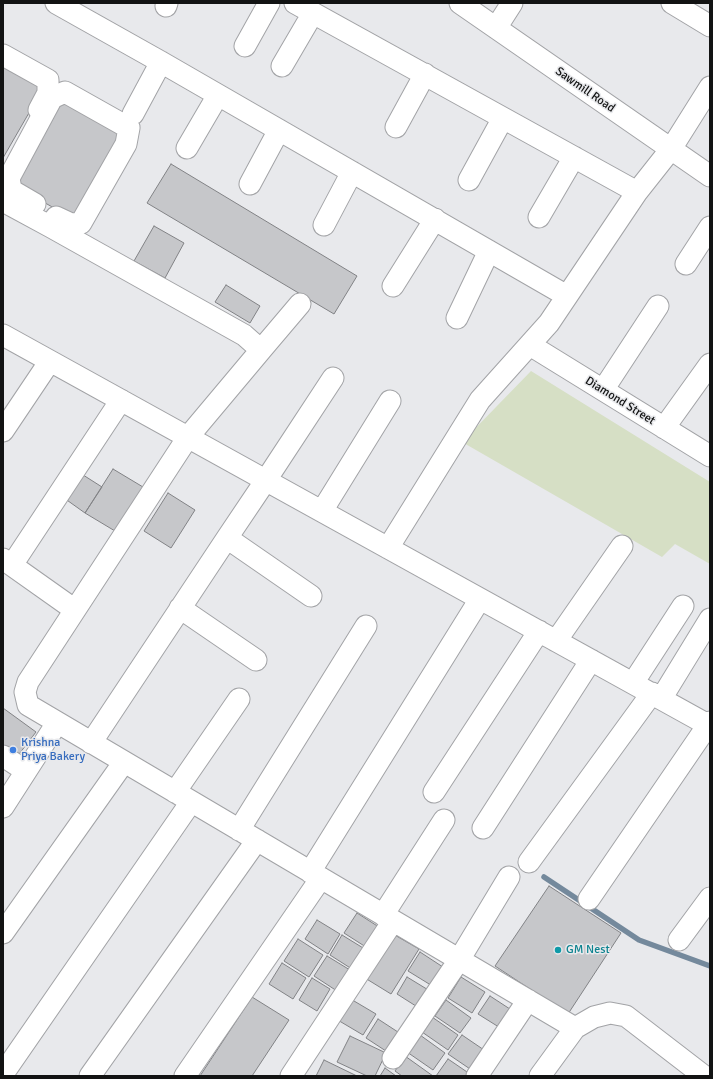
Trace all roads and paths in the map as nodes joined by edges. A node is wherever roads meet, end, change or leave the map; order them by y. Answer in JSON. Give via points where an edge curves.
{"nodes":[{"id":1,"x":56,"y":3,"type":"edge"},
{"id":2,"x":269,"y":3,"type":"edge"},
{"id":3,"x":460,"y":3,"type":"edge"},
{"id":4,"x":512,"y":3,"type":"edge"},
{"id":5,"x":672,"y":3,"type":"edge"},
{"id":6,"x":304,"y":8,"type":"edge"},
{"id":7,"x":710,"y":26,"type":"edge"},
{"id":8,"x":496,"y":28,"type":"junction"},
{"id":9,"x":245,"y":46,"type":"dead end"},
{"id":10,"x":3,"y":55,"type":"edge"},
{"id":11,"x":161,"y":62,"type":"junction"},
{"id":12,"x":282,"y":66,"type":"dead end"},
{"id":13,"x":424,"y":74,"type":"junction"},
{"id":14,"x":710,"y":87,"type":"edge"},
{"id":15,"x":218,"y":95,"type":"junction"},
{"id":16,"x":133,"y":114,"type":"dead end"},
{"id":17,"x":503,"y":118,"type":"junction"},
{"id":18,"x":396,"y":128,"type":"dead end"},
{"id":19,"x":279,"y":130,"type":"junction"},
{"id":20,"x":186,"y":148,"type":"dead end"},
{"id":21,"x":671,"y":149,"type":"junction"},
{"id":22,"x":574,"y":157,"type":"junction"},
{"id":23,"x":352,"y":172,"type":"junction"},
{"id":24,"x":710,"y":176,"type":"edge"},
{"id":25,"x":3,"y":178,"type":"edge"},
{"id":26,"x":469,"y":180,"type":"dead end"},
{"id":27,"x":250,"y":184,"type":"dead end"},
{"id":28,"x":637,"y":192,"type":"junction"},
{"id":29,"x":3,"y":201,"type":"edge"},
{"id":30,"x":539,"y":217,"type":"dead end"},
{"id":31,"x":435,"y":219,"type":"junction"},
{"id":32,"x":54,"y":222,"type":"junction"},
{"id":33,"x":324,"y":225,"type":"dead end"},
{"id":34,"x":710,"y":227,"type":"edge"},
{"id":35,"x":490,"y":251,"type":"junction"},
{"id":36,"x":686,"y":264,"type":"dead end"},
{"id":37,"x":393,"y":286,"type":"dead end"},
{"id":38,"x":567,"y":296,"type":"junction"},
{"id":39,"x":300,"y":304,"type":"dead end"},
{"id":40,"x":658,"y":306,"type":"dead end"},
{"id":41,"x":457,"y":318,"type":"dead end"},
{"id":42,"x":3,"y":335,"type":"edge"},
{"id":43,"x":530,"y":345,"type":"junction"},
{"id":44,"x":261,"y":350,"type":"junction"},
{"id":45,"x":50,"y":361,"type":"junction"},
{"id":46,"x":710,"y":364,"type":"edge"},
{"id":47,"x":333,"y":378,"type":"dead end"},
{"id":48,"x":603,"y":390,"type":"junction"},
{"id":49,"x":121,"y":400,"type":"junction"},
{"id":50,"x":390,"y":401,"type":"dead end"},
{"id":51,"x":664,"y":428,"type":"junction"},
{"id":52,"x":3,"y":431,"type":"edge"},
{"id":53,"x":188,"y":437,"type":"junction"},
{"id":54,"x":710,"y":456,"type":"edge"},
{"id":55,"x":266,"y":480,"type":"junction"},
{"id":56,"x":322,"y":511,"type":"junction"},
{"id":57,"x":227,"y":538,"type":"junction"},
{"id":58,"x":622,"y":546,"type":"dead end"},
{"id":59,"x":388,"y":548,"type":"junction"},
{"id":60,"x":7,"y":562,"type":"edge"},
{"id":61,"x":311,"y":596,"type":"dead end"},
{"id":62,"x":480,"y":598,"type":"junction"},
{"id":63,"x":683,"y":606,"type":"dead end"},
{"id":64,"x":180,"y":608,"type":"junction"},
{"id":65,"x":75,"y":610,"type":"junction"},
{"id":66,"x":710,"y":619,"type":"edge"},
{"id":67,"x":366,"y":626,"type":"dead end"},
{"id":68,"x":548,"y":636,"type":"junction"},
{"id":69,"x":256,"y":660,"type":"dead end"},
{"id":70,"x":591,"y":660,"type":"junction"},
{"id":71,"x":633,"y":683,"type":"junction"},
{"id":72,"x":657,"y":696,"type":"junction"},
{"id":73,"x":239,"y":699,"type":"dead end"},
{"id":74,"x":57,"y":723,"type":"junction"},
{"id":75,"x":709,"y":724,"type":"edge"},
{"id":76,"x":91,"y":743,"type":"junction"},
{"id":77,"x":3,"y":756,"type":"edge"},
{"id":78,"x":124,"y":762,"type":"junction"},
{"id":79,"x":26,"y":772,"type":"junction"},
{"id":80,"x":434,"y":792,"type":"dead end"},
{"id":81,"x":183,"y":797,"type":"junction"},
{"id":82,"x":3,"y":807,"type":"edge"},
{"id":83,"x":444,"y":820,"type":"dead end"},
{"id":84,"x":483,"y":828,"type":"dead end"},
{"id":85,"x":248,"y":835,"type":"junction"},
{"id":86,"x":529,"y":862,"type":"dead end"},
{"id":87,"x":315,"y":875,"type":"junction"},
{"id":88,"x":509,"y":877,"type":"dead end"},
{"id":89,"x":710,"y":898,"type":"edge"},
{"id":90,"x":589,"y":899,"type":"dead end"},
{"id":91,"x":388,"y":918,"type":"junction"},
{"id":92,"x":3,"y":933,"type":"edge"},
{"id":93,"x":680,"y":940,"type":"dead end"},
{"id":94,"x":459,"y":960,"type":"junction"},
{"id":95,"x":528,"y":1000,"type":"junction"},
{"id":96,"x":575,"y":1028,"type":"junction"},
{"id":97,"x":392,"y":1058,"type":"dead end"},
{"id":98,"x":3,"y":1074,"type":"edge"},
{"id":99,"x":90,"y":1076,"type":"edge"},
{"id":100,"x":185,"y":1076,"type":"edge"},
{"id":101,"x":291,"y":1076,"type":"edge"},
{"id":102,"x":477,"y":1076,"type":"edge"},
{"id":103,"x":540,"y":1076,"type":"edge"},
{"id":104,"x":704,"y":1076,"type":"edge"}],
"edges":[{"from":1,"to":11,"type":"street"},
{"from":2,"to":9,"type":"street"},
{"from":3,"to":8,"type":"street","name":"Sawmill Road"},
{"from":4,"to":8,"type":"street"},
{"from":5,"to":7,"type":"street"},
{"from":6,"to":12,"type":"street"},
{"from":6,"to":13,"type":"street"},
{"from":8,"to":21,"type":"street","name":"Sawmill Road"},
{"from":10,"to":25,"type":"street","via":[[48,80],[48,93]]},
{"from":11,"to":15,"type":"street"},
{"from":11,"to":16,"type":"street"},
{"from":13,"to":17,"type":"street"},
{"from":13,"to":18,"type":"street"},
{"from":14,"to":21,"type":"street"},
{"from":15,"to":19,"type":"street"},
{"from":15,"to":20,"type":"street"},
{"from":17,"to":22,"type":"street"},
{"from":17,"to":26,"type":"street"},
{"from":19,"to":23,"type":"street"},
{"from":19,"to":27,"type":"street"},
{"from":21,"to":24,"type":"street","name":"Sawmill Road"},
{"from":21,"to":28,"type":"street"},
{"from":22,"to":28,"type":"street"},
{"from":22,"to":30,"type":"street"},
{"from":23,"to":31,"type":"street"},
{"from":23,"to":33,"type":"street"},
{"from":28,"to":38,"type":"street"},
{"from":29,"to":32,"type":"street"},
{"from":31,"to":35,"type":"street"},
{"from":31,"to":37,"type":"street"},
{"from":32,"to":32,"type":"street","via":[[11,190],[9,178],[52,98],[65,92],[129,128],[126,144],[81,223]]},
{"from":32,"to":44,"type":"street","via":[[244,335]]},
{"from":34,"to":36,"type":"street"},
{"from":35,"to":38,"type":"street"},
{"from":35,"to":41,"type":"street"},
{"from":38,"to":43,"type":"street"},
{"from":39,"to":44,"type":"street"},
{"from":40,"to":48,"type":"street"},
{"from":42,"to":45,"type":"street"},
{"from":43,"to":48,"type":"street","name":"Diamond Street"},
{"from":43,"to":59,"type":"street","via":[[480,400]]},
{"from":44,"to":53,"type":"street"},
{"from":45,"to":49,"type":"street"},
{"from":45,"to":52,"type":"street"},
{"from":46,"to":51,"type":"street"},
{"from":47,"to":55,"type":"street"},
{"from":48,"to":51,"type":"street","name":"Diamond Street"},
{"from":49,"to":53,"type":"street"},
{"from":49,"to":60,"type":"street"},
{"from":50,"to":56,"type":"street"},
{"from":51,"to":54,"type":"street","name":"Diamond Street"},
{"from":53,"to":55,"type":"street"},
{"from":53,"to":65,"type":"street"},
{"from":55,"to":56,"type":"street"},
{"from":55,"to":57,"type":"street"},
{"from":56,"to":59,"type":"street"},
{"from":57,"to":61,"type":"street"},
{"from":57,"to":64,"type":"street"},
{"from":58,"to":68,"type":"street"},
{"from":59,"to":62,"type":"street"},
{"from":60,"to":65,"type":"street"},
{"from":62,"to":68,"type":"street"},
{"from":62,"to":87,"type":"street"},
{"from":63,"to":71,"type":"street"},
{"from":64,"to":69,"type":"street"},
{"from":64,"to":76,"type":"street"},
{"from":65,"to":74,"type":"street","via":[[28,682],[25,692],[28,705]]},
{"from":66,"to":72,"type":"street"},
{"from":67,"to":85,"type":"street"},
{"from":68,"to":70,"type":"street"},
{"from":68,"to":80,"type":"street"},
{"from":70,"to":71,"type":"street"},
{"from":70,"to":84,"type":"street"},
{"from":71,"to":72,"type":"street"},
{"from":72,"to":75,"type":"street"},
{"from":72,"to":86,"type":"street"},
{"from":73,"to":81,"type":"street"},
{"from":74,"to":76,"type":"street"},
{"from":74,"to":79,"type":"street"},
{"from":75,"to":90,"type":"street"},
{"from":76,"to":78,"type":"street"},
{"from":77,"to":79,"type":"street"},
{"from":78,"to":81,"type":"street"},
{"from":78,"to":92,"type":"street"},
{"from":79,"to":82,"type":"street"},
{"from":81,"to":85,"type":"street"},
{"from":81,"to":98,"type":"street"},
{"from":83,"to":91,"type":"street"},
{"from":85,"to":87,"type":"street"},
{"from":85,"to":99,"type":"street"},
{"from":87,"to":91,"type":"street"},
{"from":87,"to":100,"type":"street"},
{"from":88,"to":94,"type":"street"},
{"from":89,"to":93,"type":"street"},
{"from":91,"to":94,"type":"street"},
{"from":91,"to":101,"type":"street"},
{"from":94,"to":95,"type":"street"},
{"from":94,"to":97,"type":"street"},
{"from":95,"to":96,"type":"street"},
{"from":95,"to":102,"type":"street"},
{"from":96,"to":103,"type":"street"},
{"from":96,"to":104,"type":"street","via":[[594,1017],[610,1013],[626,1016]]}]}
